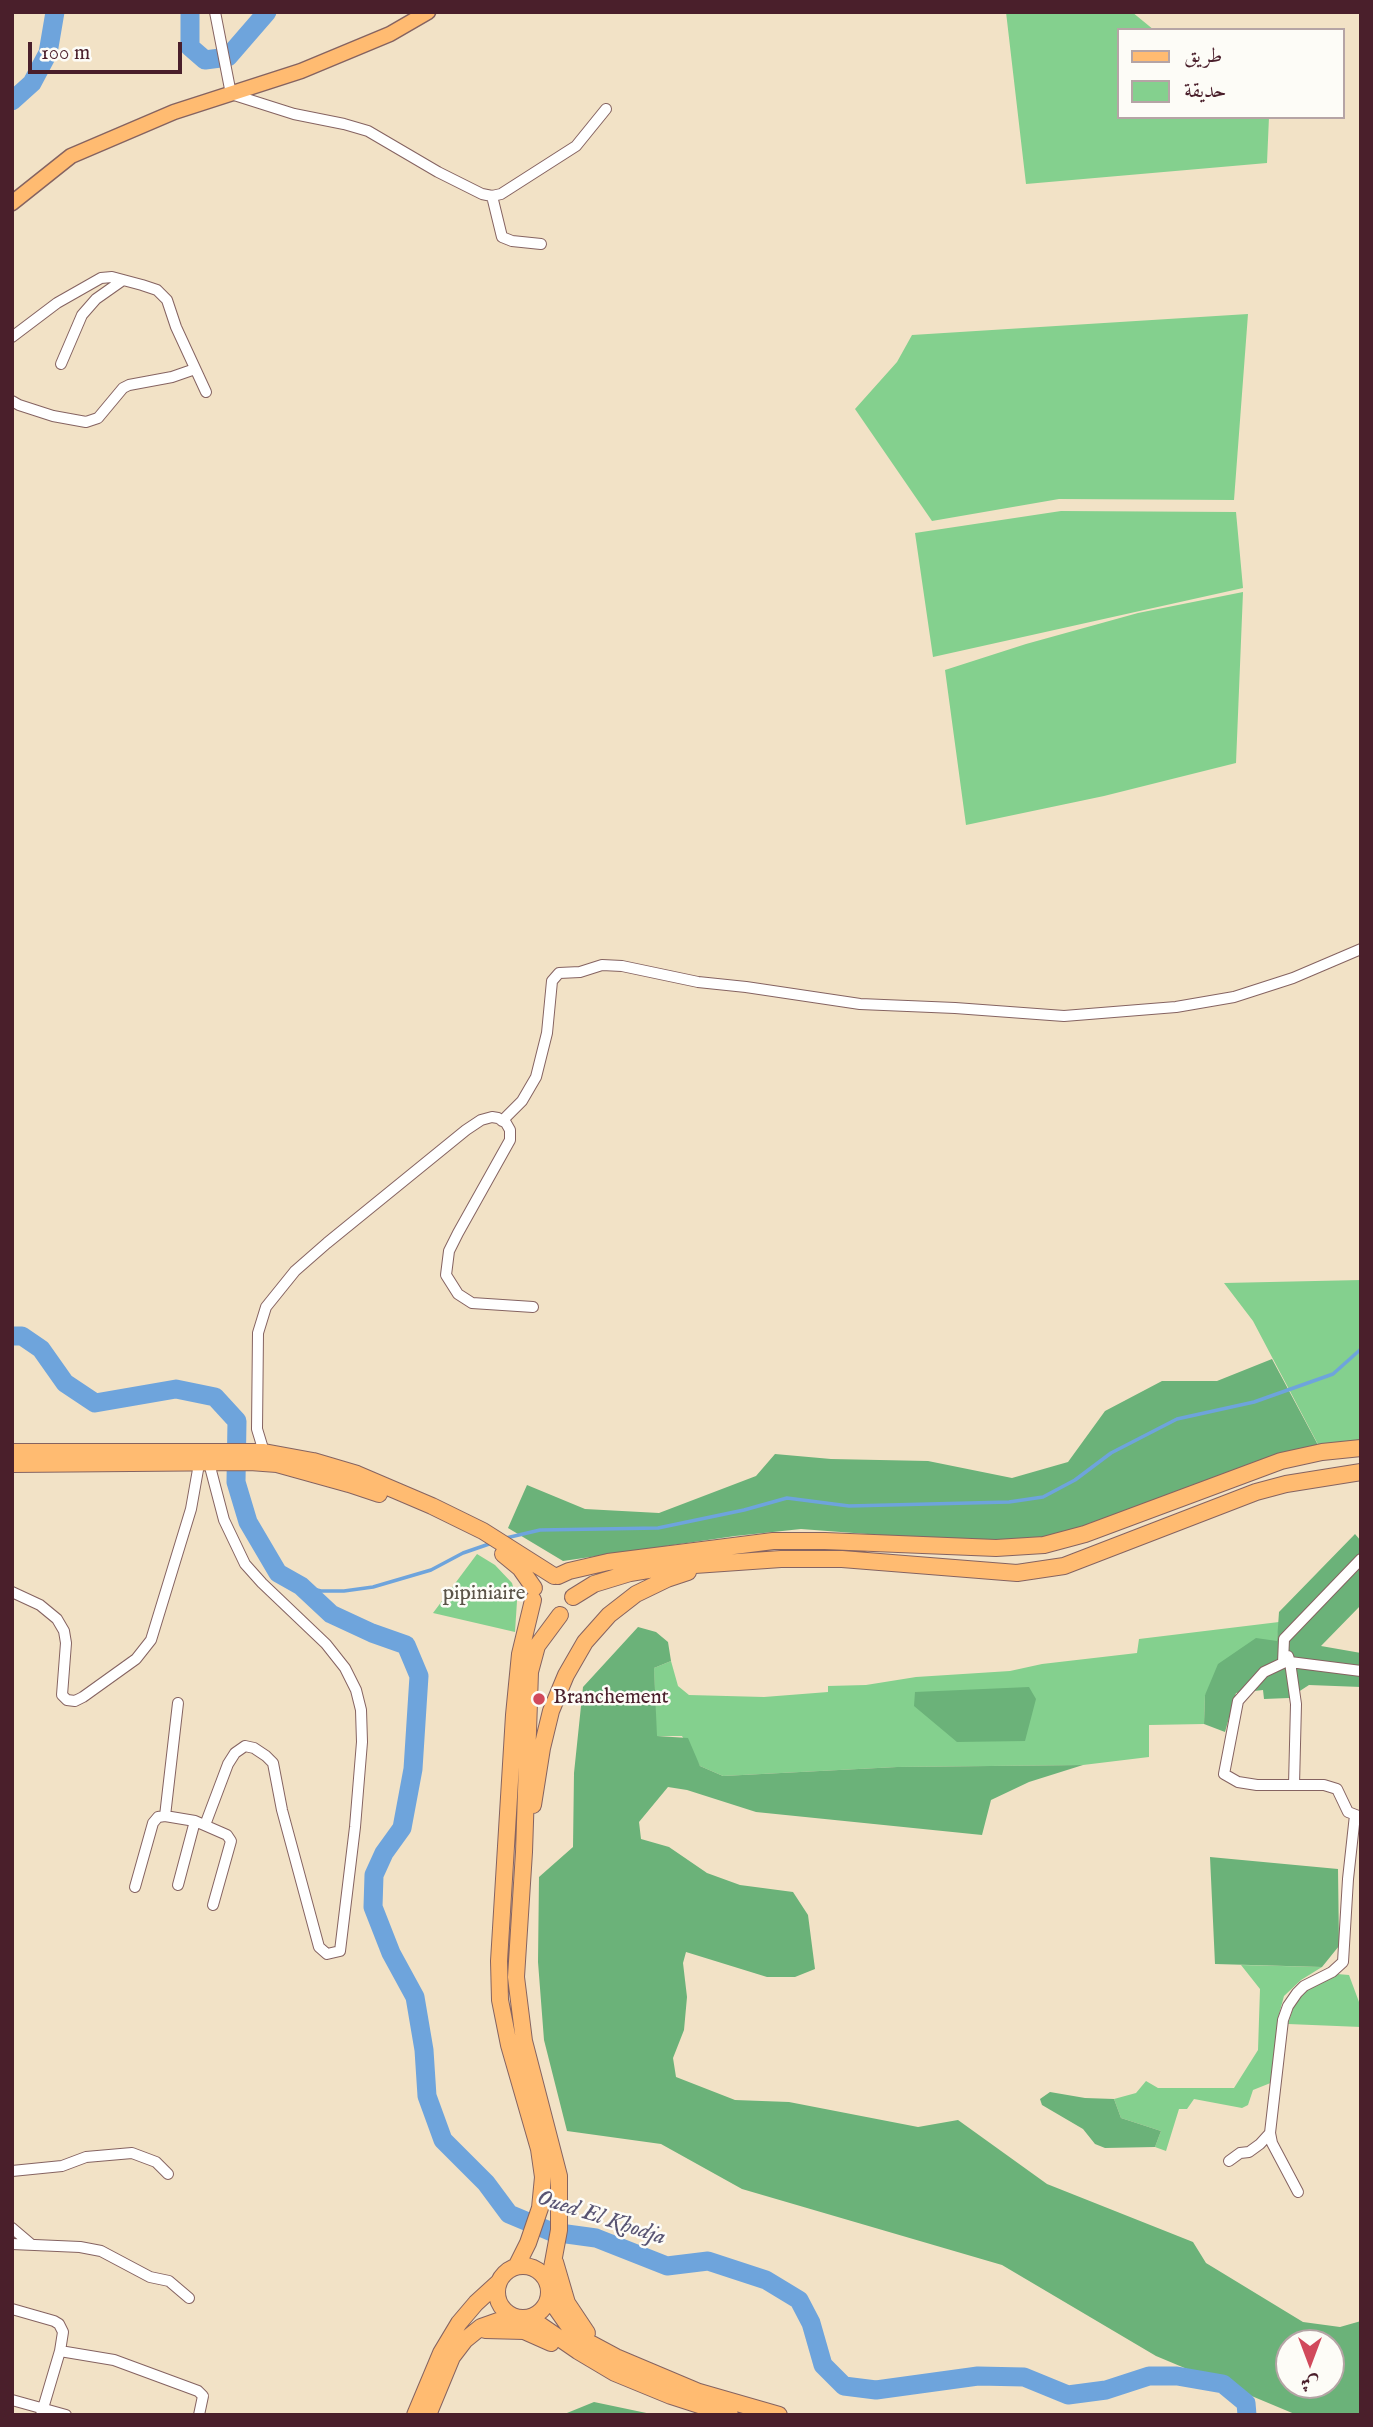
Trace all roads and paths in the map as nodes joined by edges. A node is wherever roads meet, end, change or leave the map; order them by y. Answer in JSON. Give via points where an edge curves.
{"nodes":[{"id":1,"x":215,"y":12,"type":"edge"},
{"id":2,"x":428,"y":12,"type":"edge"},
{"id":3,"x":231,"y":94,"type":"junction"},
{"id":4,"x":606,"y":110,"type":"dead end"},
{"id":5,"x":492,"y":196,"type":"junction"},
{"id":6,"x":12,"y":203,"type":"edge"},
{"id":7,"x":541,"y":244,"type":"dead end"},
{"id":8,"x":123,"y":280,"type":"junction"},
{"id":9,"x":12,"y":337,"type":"edge"},
{"id":10,"x":61,"y":364,"type":"dead end"},
{"id":11,"x":195,"y":369,"type":"junction"},
{"id":12,"x":206,"y":392,"type":"dead end"},
{"id":13,"x":12,"y":401,"type":"edge"},
{"id":14,"x":1361,"y":948,"type":"edge"},
{"id":15,"x":502,"y":1121,"type":"junction"},
{"id":16,"x":533,"y":1307,"type":"dead end"},
{"id":17,"x":1361,"y":1448,"type":"edge"},
{"id":18,"x":12,"y":1452,"type":"edge"},
{"id":19,"x":254,"y":1455,"type":"junction"},
{"id":20,"x":211,"y":1461,"type":"junction"},
{"id":21,"x":12,"y":1464,"type":"edge"},
{"id":22,"x":1361,"y":1472,"type":"edge"},
{"id":23,"x":504,"y":1549,"type":"junction"},
{"id":24,"x":1361,"y":1559,"type":"edge"},
{"id":25,"x":717,"y":1564,"type":"junction"},
{"id":26,"x":556,"y":1576,"type":"junction"},
{"id":27,"x":12,"y":1592,"type":"edge"},
{"id":28,"x":533,"y":1594,"type":"junction"},
{"id":29,"x":573,"y":1597,"type":"junction"},
{"id":30,"x":560,"y":1615,"type":"junction"},
{"id":31,"x":1284,"y":1639,"type":"junction"},
{"id":32,"x":1290,"y":1662,"type":"junction"},
{"id":33,"x":1361,"y":1671,"type":"edge"},
{"id":34,"x":178,"y":1703,"type":"dead end"},
{"id":35,"x":1294,"y":1785,"type":"junction"},
{"id":36,"x":164,"y":1816,"type":"junction"},
{"id":37,"x":1358,"y":1816,"type":"edge"},
{"id":38,"x":200,"y":1823,"type":"junction"},
{"id":39,"x":524,"y":1852,"type":"junction"},
{"id":40,"x":178,"y":1885,"type":"dead end"},
{"id":41,"x":135,"y":1887,"type":"dead end"},
{"id":42,"x":213,"y":1905,"type":"dead end"},
{"id":43,"x":1270,"y":2133,"type":"junction"},
{"id":44,"x":1229,"y":2161,"type":"dead end"},
{"id":45,"x":12,"y":2171,"type":"edge"},
{"id":46,"x":168,"y":2174,"type":"dead end"},
{"id":47,"x":1298,"y":2192,"type":"dead end"},
{"id":48,"x":12,"y":2228,"type":"edge"},
{"id":49,"x":12,"y":2244,"type":"edge"},
{"id":50,"x":33,"y":2245,"type":"junction"},
{"id":51,"x":555,"y":2252,"type":"junction"},
{"id":52,"x":516,"y":2267,"type":"junction"},
{"id":53,"x":499,"y":2283,"type":"junction"},
{"id":54,"x":549,"y":2291,"type":"junction"},
{"id":55,"x":189,"y":2298,"type":"dead end"},
{"id":56,"x":12,"y":2309,"type":"edge"},
{"id":57,"x":512,"y":2316,"type":"junction"},
{"id":58,"x":530,"y":2318,"type":"junction"},
{"id":59,"x":472,"y":2333,"type":"junction"},
{"id":60,"x":60,"y":2351,"type":"junction"},
{"id":61,"x":596,"y":2355,"type":"junction"},
{"id":62,"x":12,"y":2400,"type":"edge"},
{"id":63,"x":42,"y":2412,"type":"edge"},
{"id":64,"x":66,"y":2415,"type":"edge"},
{"id":65,"x":199,"y":2415,"type":"edge"},
{"id":66,"x":415,"y":2415,"type":"edge"},
{"id":67,"x":428,"y":2415,"type":"edge"},
{"id":68,"x":730,"y":2415,"type":"edge"},
{"id":69,"x":779,"y":2415,"type":"edge"}],
"edges":[{"from":1,"to":3,"type":"street"},
{"from":2,"to":3,"type":"main road","via":[[365,45]]},
{"from":3,"to":5,"type":"street","via":[[368,131],[438,172]]},
{"from":3,"to":6,"type":"main road","via":[[174,112],[71,156]]},
{"from":4,"to":5,"type":"street","via":[[576,146]]},
{"from":5,"to":7,"type":"street","via":[[502,237]]},
{"from":8,"to":9,"type":"street","via":[[101,278],[87,284]]},
{"from":8,"to":10,"type":"street","via":[[82,315]]},
{"from":8,"to":11,"type":"street","via":[[157,290],[167,300]]},
{"from":11,"to":12,"type":"street"},
{"from":11,"to":13,"type":"street","via":[[129,385],[98,418],[86,422]]},
{"from":14,"to":15,"type":"street","via":[[1293,978],[1234,997],[1177,1007],[1065,1016],[860,1004],[698,982],[622,966],[559,973],[552,981],[547,1033],[536,1077],[522,1101]]},
{"from":15,"to":16,"type":"street","via":[[510,1130],[510,1140],[449,1251],[446,1275],[458,1294],[472,1303]]},
{"from":15,"to":19,"type":"street","via":[[492,1117],[466,1130],[295,1271],[267,1307],[258,1332]]},
{"from":17,"to":26,"type":"highway","via":[[1281,1461],[1044,1545],[996,1548],[773,1541],[608,1562]]},
{"from":18,"to":20,"type":"highway"},
{"from":19,"to":20,"type":"highway"},
{"from":19,"to":23,"type":"highway","via":[[349,1484],[480,1535]]},
{"from":20,"to":21,"type":"highway"},
{"from":20,"to":27,"type":"street","via":[[191,1508],[150,1640],[136,1659],[83,1697],[75,1701],[62,1695],[66,1643],[57,1619]]},
{"from":20,"to":38,"type":"street","via":[[224,1520],[245,1564],[326,1643],[356,1690],[362,1742],[340,1951],[327,1954],[319,1947],[273,1763],[266,1756],[245,1746],[235,1753]]},
{"from":22,"to":25,"type":"highway","via":[[1256,1492],[1064,1566],[1017,1573],[818,1559]]},
{"from":23,"to":26,"type":"highway"},
{"from":23,"to":28,"type":"highway"},
{"from":24,"to":31,"type":"street"},
{"from":25,"to":29,"type":"highway","via":[[621,1575]]},
{"from":25,"to":39,"type":"highway","via":[[667,1578],[636,1594],[585,1642],[551,1711]]},
{"from":26,"to":28,"type":"highway","via":[[542,1579]]},
{"from":26,"to":29,"type":"highway","via":[[569,1584]]},
{"from":28,"to":30,"type":"highway","via":[[540,1612]]},
{"from":28,"to":52,"type":"highway","via":[[520,1654],[514,1715],[499,1979],[509,2045],[543,2177],[542,2198]]},
{"from":29,"to":30,"type":"highway","via":[[569,1609]]},
{"from":30,"to":39,"type":"highway","via":[[542,1638],[531,1663]]},
{"from":31,"to":32,"type":"street"},
{"from":31,"to":35,"type":"street","via":[[1283,1663],[1264,1672],[1238,1702],[1224,1773],[1238,1782]]},
{"from":32,"to":33,"type":"street"},
{"from":32,"to":35,"type":"street","via":[[1296,1704]]},
{"from":34,"to":36,"type":"street"},
{"from":35,"to":37,"type":"street","via":[[1337,1789],[1348,1812]]},
{"from":36,"to":38,"type":"street"},
{"from":36,"to":41,"type":"street","via":[[153,1823]]},
{"from":37,"to":43,"type":"street","via":[[1348,1879],[1343,1962],[1304,1986],[1288,2006]]},
{"from":38,"to":40,"type":"street"},
{"from":38,"to":42,"type":"street","via":[[227,1835],[230,1841]]},
{"from":39,"to":51,"type":"highway","via":[[517,1995],[529,2062],[556,2161],[560,2202]]},
{"from":43,"to":44,"type":"street","via":[[1249,2152]]},
{"from":43,"to":47,"type":"street"},
{"from":45,"to":46,"type":"street","via":[[132,2153],[156,2162]]},
{"from":48,"to":50,"type":"street"},
{"from":49,"to":50,"type":"street"},
{"from":50,"to":55,"type":"street","via":[[101,2251],[150,2277],[169,2281]]},
{"from":51,"to":54,"type":"highway"},
{"from":51,"to":61,"type":"highway","via":[[563,2293]]},
{"from":52,"to":53,"type":"highway"},
{"from":52,"to":54,"type":"highway","via":[[536,2269],[546,2278]]},
{"from":53,"to":57,"type":"highway","via":[[500,2305]]},
{"from":53,"to":66,"type":"highway","via":[[468,2311],[450,2337]]},
{"from":54,"to":58,"type":"highway","via":[[542,2311]]},
{"from":54,"to":61,"type":"highway","via":[[570,2328]]},
{"from":56,"to":60,"type":"street","via":[[54,2321],[62,2329]]},
{"from":57,"to":58,"type":"highway"},
{"from":57,"to":59,"type":"highway"},
{"from":58,"to":61,"type":"highway"},
{"from":59,"to":61,"type":"highway","via":[[524,2331],[569,2353]]},
{"from":59,"to":67,"type":"highway","via":[[452,2357]]},
{"from":60,"to":63,"type":"street"},
{"from":60,"to":65,"type":"street","via":[[114,2360],[198,2390],[203,2396]]},
{"from":61,"to":68,"type":"highway","via":[[641,2384]]},
{"from":61,"to":69,"type":"highway","via":[[728,2402]]},
{"from":62,"to":63,"type":"street"},
{"from":63,"to":64,"type":"street"}]}
